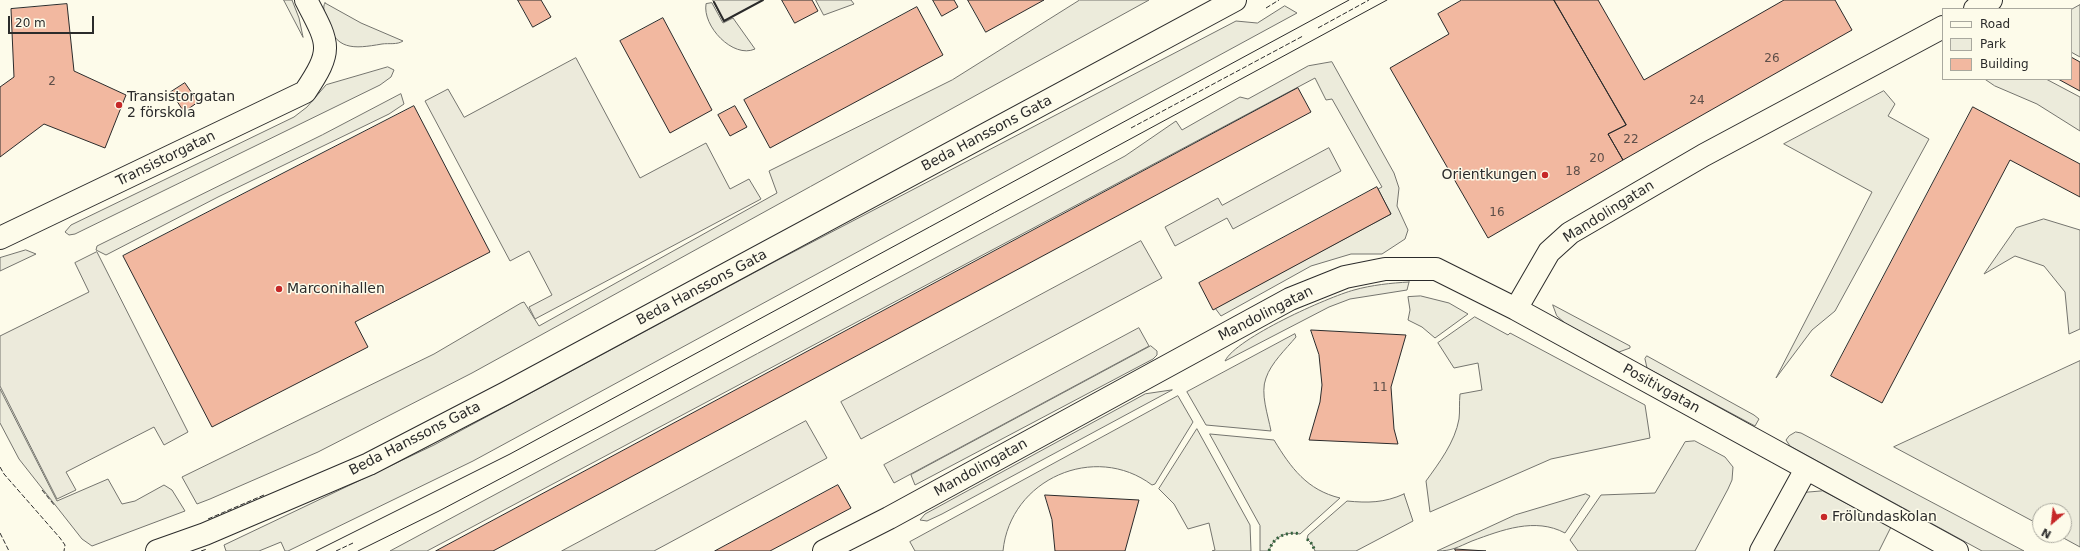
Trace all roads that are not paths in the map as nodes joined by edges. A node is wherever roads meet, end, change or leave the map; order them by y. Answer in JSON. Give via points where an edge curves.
{"nodes":[{"id":1,"x":306,"y":0,"type":"edge"},
{"id":2,"x":1235,"y":0,"type":"edge"},
{"id":3,"x":1991,"y":0,"type":"edge"},
{"id":4,"x":1977,"y":8,"type":"edge"},
{"id":5,"x":1942,"y":28,"type":"edge"},
{"id":6,"x":0,"y":238,"type":"edge"},
{"id":7,"x":1516,"y":309,"type":"junction"},
{"id":8,"x":1806,"y":469,"type":"junction"},
{"id":9,"x":157,"y":551,"type":"edge"},
{"id":10,"x":824,"y":551,"type":"edge"},
{"id":11,"x":1761,"y":551,"type":"edge"},
{"id":12,"x":1957,"y":551,"type":"edge"}],
"edges":[{"from":1,"to":6,"type":"street","name":"Transistorgatan","via":[[325,41],[326,50],[321,68],[305,92]]},
{"from":2,"to":9,"type":"street","name":"Beda Hanssons Gata","via":[[513,390],[370,464],[205,534]]},
{"from":3,"to":4,"type":"street"},
{"from":5,"to":7,"type":"street","name":"Mandolingatan","via":[[1723,144],[1570,233],[1549,252]]},
{"from":7,"to":8,"type":"street","name":"Positivgatan"},
{"from":7,"to":10,"type":"street","name":"Mandolingatan","via":[[1436,269],[1385,269],[1345,277],[1290,299]]},
{"from":8,"to":11,"type":"street"},
{"from":8,"to":12,"type":"street","name":"Positivgatan"}]}
